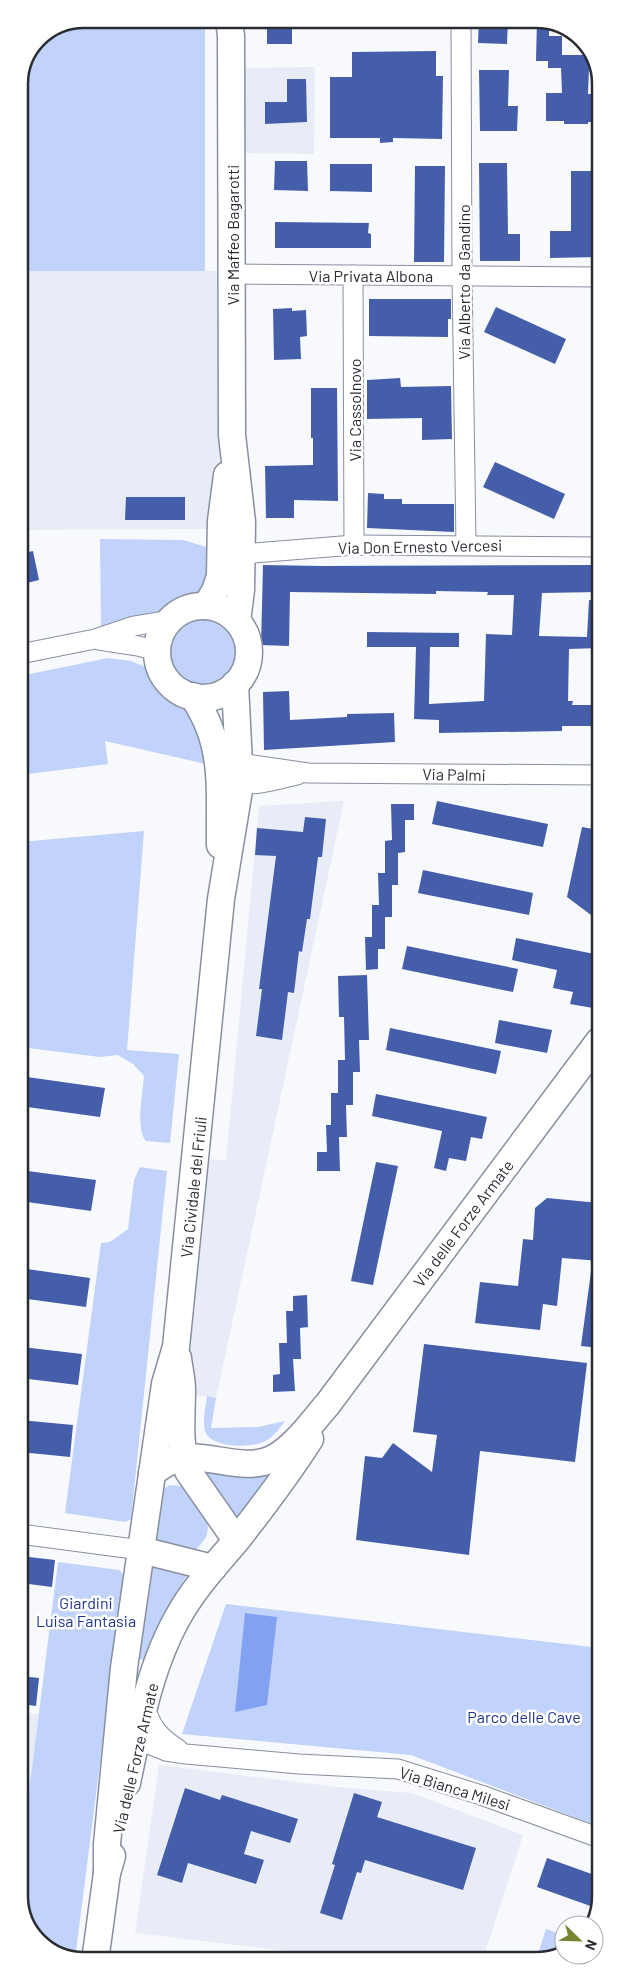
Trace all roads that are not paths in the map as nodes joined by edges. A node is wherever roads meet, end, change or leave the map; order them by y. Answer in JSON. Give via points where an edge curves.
{"nodes":[{"id":1,"x":231,"y":28,"type":"edge"},
{"id":2,"x":461,"y":28,"type":"edge"},
{"id":3,"x":233,"y":274,"type":"junction"},
{"id":4,"x":353,"y":275,"type":"junction"},
{"id":5,"x":462,"y":275,"type":"junction"},
{"id":6,"x":592,"y":277,"type":"edge"},
{"id":7,"x":232,"y":435,"type":"junction"},
{"id":8,"x":354,"y":545,"type":"junction"},
{"id":9,"x":466,"y":545,"type":"junction"},
{"id":10,"x":592,"y":547,"type":"edge"},
{"id":11,"x":242,"y":554,"type":"junction"},
{"id":12,"x":206,"y":606,"type":"junction"},
{"id":13,"x":170,"y":620,"type":"junction"},
{"id":14,"x":236,"y":621,"type":"junction"},
{"id":15,"x":95,"y":639,"type":"junction"},
{"id":16,"x":158,"y":651,"type":"junction"},
{"id":17,"x":28,"y":652,"type":"edge"},
{"id":18,"x":235,"y":684,"type":"junction"},
{"id":19,"x":193,"y":696,"type":"junction"},
{"id":20,"x":234,"y":775,"type":"junction"},
{"id":21,"x":592,"y":775,"type":"edge"},
{"id":22,"x":592,"y":1050,"type":"edge"},
{"id":23,"x":176,"y":1347,"type":"junction"},
{"id":24,"x":328,"y":1405,"type":"junction"},
{"id":25,"x":183,"y":1458,"type":"junction"},
{"id":26,"x":152,"y":1473,"type":"junction"},
{"id":27,"x":28,"y":1535,"type":"edge"},
{"id":28,"x":236,"y":1540,"type":"junction"},
{"id":29,"x":141,"y":1550,"type":"junction"},
{"id":30,"x":213,"y":1568,"type":"junction"},
{"id":31,"x":124,"y":1668,"type":"junction"},
{"id":32,"x":144,"y":1707,"type":"junction"},
{"id":33,"x":136,"y":1739,"type":"junction"},
{"id":34,"x":186,"y":1754,"type":"junction"},
{"id":35,"x":592,"y":1835,"type":"edge"},
{"id":36,"x":107,"y":1873,"type":"junction"},
{"id":37,"x":96,"y":1952,"type":"edge"}],
"edges":[{"from":1,"to":3,"type":"street","name":"Via Maffeo Bagarotti"},
{"from":2,"to":5,"type":"street","name":"Via Alberto da Gandino"},
{"from":3,"to":4,"type":"street","name":"Via Privata Albona"},
{"from":3,"to":7,"type":"street","name":"Via Maffeo Bagarotti"},
{"from":4,"to":5,"type":"street","name":"Via Privata Albona"},
{"from":4,"to":8,"type":"street","name":"Via Cassolnovo"},
{"from":5,"to":6,"type":"street","name":"Via Privata Albona"},
{"from":5,"to":9,"type":"street","name":"Via Alberto da Gandino"},
{"from":7,"to":11,"type":"street","name":"Via Maffeo Bagarotti","via":[[242,522]]},
{"from":7,"to":12,"type":"street","name":"Via Maffeo Bagarotti","via":[[221,521],[220,576]]},
{"from":8,"to":9,"type":"street","name":"Via Don Ernesto Vercesi"},
{"from":8,"to":11,"type":"street","name":"Via Don Ernesto Vercesi"},
{"from":9,"to":10,"type":"street","name":"Via Don Ernesto Vercesi"},
{"from":11,"to":14,"type":"street","name":"Via Maffeo Bagarotti"},
{"from":12,"to":13,"type":"street","via":[[184,610]]},
{"from":12,"to":14,"type":"street","via":[[222,610]]},
{"from":13,"to":15,"type":"street","via":[[134,626]]},
{"from":13,"to":16,"type":"street","via":[[161,634]]},
{"from":14,"to":18,"type":"street","via":[[245,634],[249,651],[246,668]]},
{"from":15,"to":16,"type":"street"},
{"from":15,"to":17,"type":"street"},
{"from":16,"to":19,"type":"street","via":[[160,668],[169,682]]},
{"from":18,"to":19,"type":"street","via":[[218,695]]},
{"from":18,"to":20,"type":"street","name":"Via Cividale del Friuli"},
{"from":19,"to":20,"type":"street","name":"Via Cividale del Friuli","via":[[209,727],[217,753]]},
{"from":20,"to":21,"type":"street","name":"Via Palmi","via":[[259,784],[308,773]]},
{"from":20,"to":23,"type":"street","name":"Via Cividale del Friuli","via":[[218,805],[221,900]]},
{"from":22,"to":24,"type":"street","name":"Via delle Forze Armate"},
{"from":23,"to":25,"type":"street","via":[[182,1386]]},
{"from":23,"to":26,"type":"street","name":"Via Cividale del Friuli","via":[[164,1384]]},
{"from":24,"to":25,"type":"street","name":"Via delle Forze Armate","via":[[285,1451],[271,1460],[242,1463]]},
{"from":24,"to":28,"type":"street","name":"Via delle Forze Armate","via":[[294,1464]]},
{"from":25,"to":26,"type":"street","name":"Via delle Forze Armate","via":[[163,1464]]},
{"from":25,"to":28,"type":"street"},
{"from":26,"to":29,"type":"street","name":"Via delle Forze Armate"},
{"from":27,"to":29,"type":"street"},
{"from":28,"to":30,"type":"street","name":"Via delle Forze Armate"},
{"from":29,"to":30,"type":"street"},
{"from":29,"to":31,"type":"street","name":"Via delle Forze Armate"},
{"from":30,"to":32,"type":"street","name":"Via delle Forze Armate","via":[[181,1610]]},
{"from":31,"to":33,"type":"street","via":[[132,1693],[128,1722]]},
{"from":31,"to":36,"type":"street","name":"Via delle Forze Armate"},
{"from":32,"to":33,"type":"street","name":"Via delle Forze Armate"},
{"from":32,"to":34,"type":"street","name":"Via Bianca Milesi","via":[[157,1733]]},
{"from":33,"to":34,"type":"street","name":"Via Bianca Milesi","via":[[166,1751]]},
{"from":33,"to":36,"type":"street","name":"Via delle Forze Armate"},
{"from":34,"to":35,"type":"street","name":"Via Bianca Milesi","via":[[398,1769]]},
{"from":36,"to":37,"type":"street","name":"Via delle Forze Armate"}]}
